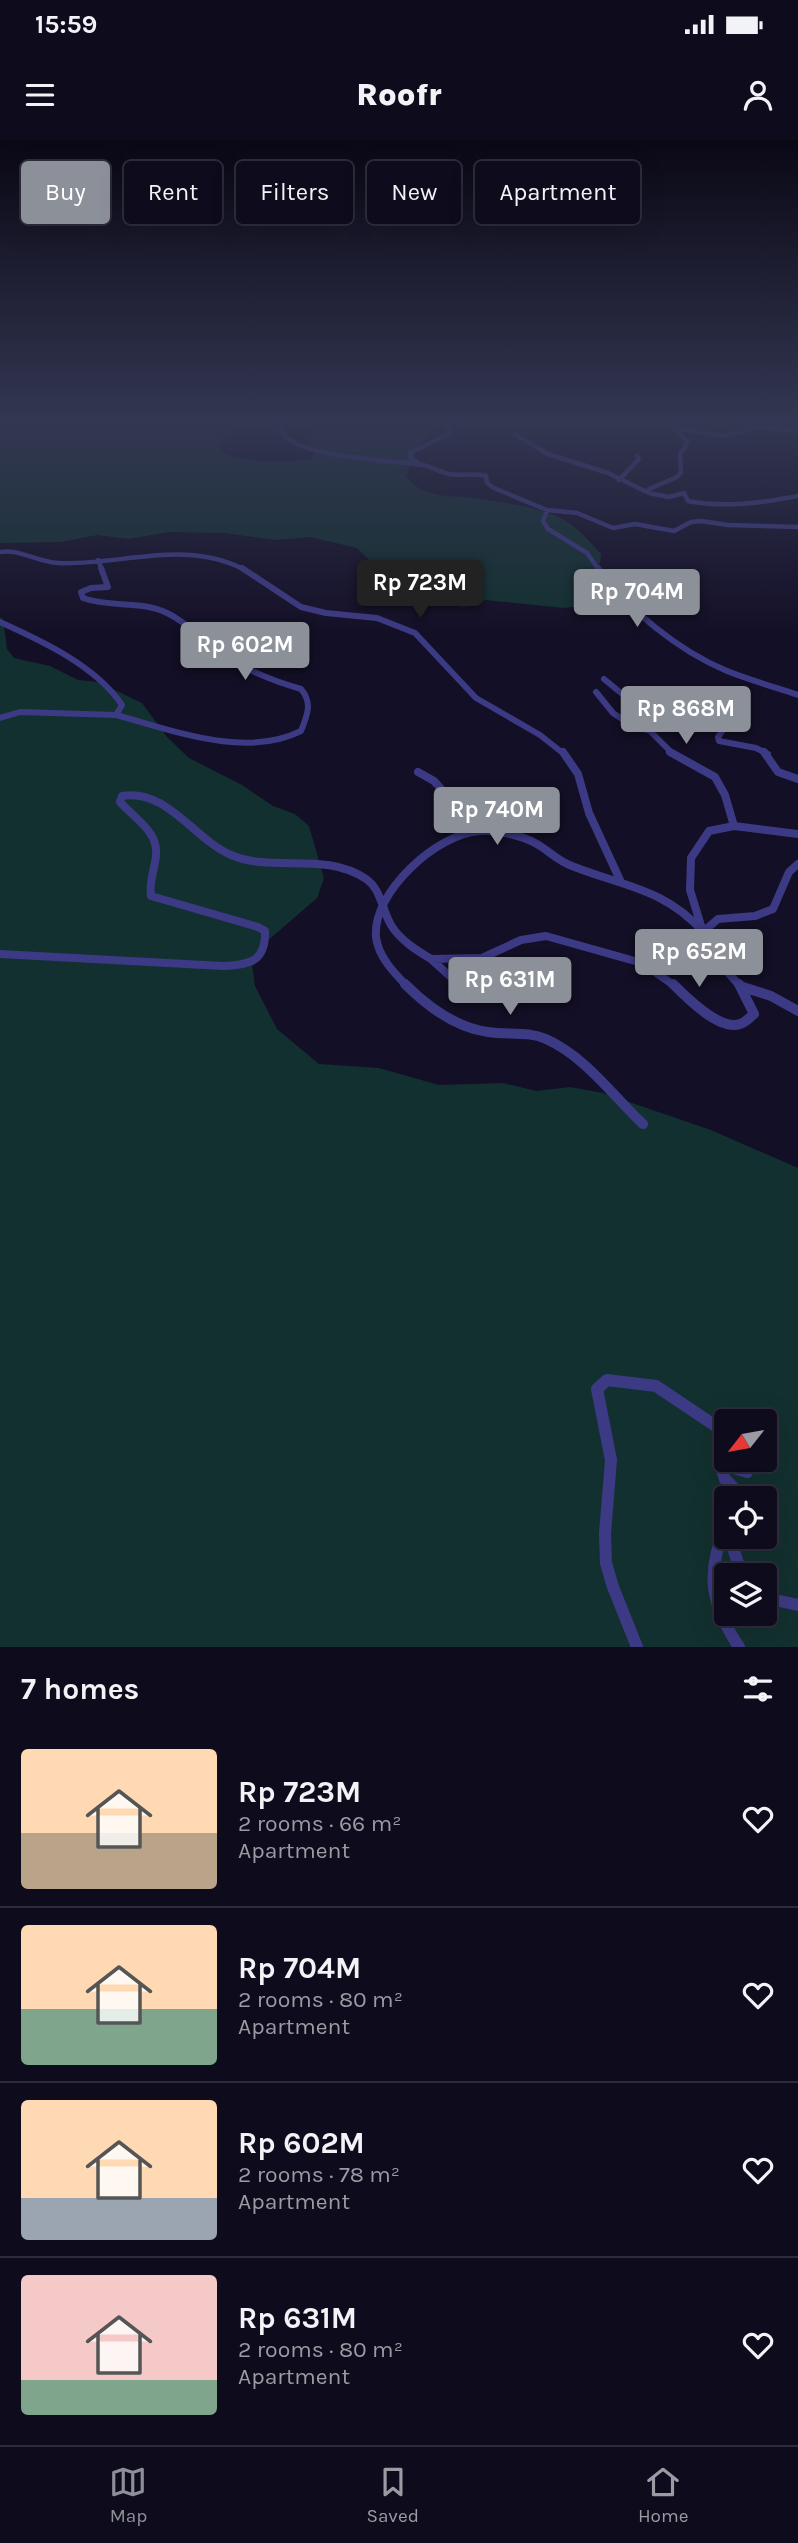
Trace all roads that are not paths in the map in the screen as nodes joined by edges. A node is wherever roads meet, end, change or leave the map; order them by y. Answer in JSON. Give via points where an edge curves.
{"nodes":[{"id":1,"x":511,"y":493,"type":"edge"},
{"id":2,"x":654,"y":493,"type":"edge"},
{"id":3,"x":683,"y":493,"type":"edge"},
{"id":4,"x":684,"y":493,"type":"edge"},
{"id":5,"x":798,"y":496,"type":"edge"},
{"id":6,"x":547,"y":510,"type":"junction"},
{"id":7,"x":798,"y":527,"type":"edge"},
{"id":8,"x":0,"y":552,"type":"edge"},
{"id":9,"x":98,"y":559,"type":"junction"},
{"id":10,"x":0,"y":622,"type":"edge"},
{"id":11,"x":604,"y":679,"type":"dead end"},
{"id":12,"x":596,"y":692,"type":"dead end"},
{"id":13,"x":798,"y":695,"type":"edge"},
{"id":14,"x":116,"y":715,"type":"junction"},
{"id":15,"x":0,"y":718,"type":"edge"},
{"id":16,"x":418,"y":772,"type":"dead end"},
{"id":17,"x":798,"y":779,"type":"edge"},
{"id":18,"x":734,"y":826,"type":"junction"},
{"id":19,"x":478,"y":830,"type":"junction"},
{"id":20,"x":798,"y":834,"type":"edge"},
{"id":21,"x":798,"y":864,"type":"edge"},
{"id":22,"x":620,"y":880,"type":"junction"},
{"id":23,"x":385,"y":906,"type":"junction"},
{"id":24,"x":703,"y":932,"type":"junction"},
{"id":25,"x":0,"y":954,"type":"edge"},
{"id":26,"x":431,"y":959,"type":"junction"},
{"id":27,"x":453,"y":979,"type":"dead end"},
{"id":28,"x":740,"y":985,"type":"junction"},
{"id":29,"x":798,"y":1011,"type":"edge"},
{"id":30,"x":643,"y":1124,"type":"dead end"},
{"id":31,"x":714,"y":1425,"type":"edge"},
{"id":32,"x":717,"y":1549,"type":"edge"},
{"id":33,"x":777,"y":1601,"type":"edge"},
{"id":34,"x":798,"y":1605,"type":"edge"},
{"id":35,"x":637,"y":1647,"type":"edge"},
{"id":36,"x":739,"y":1647,"type":"edge"}],
"edges":[{"from":1,"to":6,"type":"street"},
{"from":2,"to":3,"type":"street","via":[[669,497]]},
{"from":4,"to":5,"type":"street","via":[[688,501],[700,503],[771,502]]},
{"from":6,"to":7,"type":"street","via":[[577,513],[618,528],[635,524],[678,531],[701,521]]},
{"from":6,"to":13,"type":"street","via":[[545,526],[587,553],[618,596],[669,637],[735,675]]},
{"from":8,"to":9,"type":"street","via":[[22,551],[47,562]]},
{"from":9,"to":14,"type":"street","via":[[108,587],[85,590],[83,598],[167,613],[266,679],[301,688],[308,700],[308,723],[300,734],[271,744],[217,739]]},
{"from":9,"to":22,"type":"street","via":[[169,554],[210,558],[246,569],[300,607],[373,616],[410,630],[476,698],[548,742],[572,763]]},
{"from":10,"to":14,"type":"street","via":[[102,681],[121,703]]},
{"from":11,"to":17,"type":"street","via":[[627,698],[658,711],[721,727],[719,741],[762,750],[775,771]]},
{"from":12,"to":18,"type":"street","via":[[613,713],[650,731],[668,751],[715,777]]},
{"from":14,"to":15,"type":"street","via":[[20,712]]},
{"from":16,"to":19,"type":"street","via":[[440,788]]},
{"from":18,"to":20,"type":"street"},
{"from":18,"to":24,"type":"street","via":[[709,831],[691,858],[690,890]]},
{"from":19,"to":22,"type":"street","via":[[535,843],[556,859]]},
{"from":19,"to":23,"type":"street","via":[[442,841],[421,856]]},
{"from":21,"to":24,"type":"street","via":[[789,871],[777,904],[768,913],[718,919]]},
{"from":22,"to":24,"type":"street","via":[[681,908]]},
{"from":23,"to":25,"type":"street","via":[[369,881],[350,869],[304,860],[254,861],[233,856],[172,810],[128,793],[120,802],[155,841],[151,897],[258,927],[265,931],[266,939],[260,957],[234,966]]},
{"from":23,"to":26,"type":"street","via":[[391,925],[402,938]]},
{"from":23,"to":30,"type":"street","via":[[376,940],[389,967],[407,986],[468,1027],[528,1033],[559,1045]]},
{"from":24,"to":28,"type":"street","via":[[717,960]]},
{"from":26,"to":27,"type":"street"},
{"from":26,"to":28,"type":"street","via":[[482,958],[521,940],[561,939],[642,963],[664,976],[700,1010],[731,1025],[742,1024],[754,1014]]},
{"from":28,"to":29,"type":"street"},
{"from":31,"to":35,"type":"street","via":[[656,1386],[607,1380],[597,1389],[611,1447],[605,1550],[609,1574]]},
{"from":32,"to":36,"type":"street","via":[[711,1581],[715,1601]]},
{"from":33,"to":34,"type":"street"}]}
